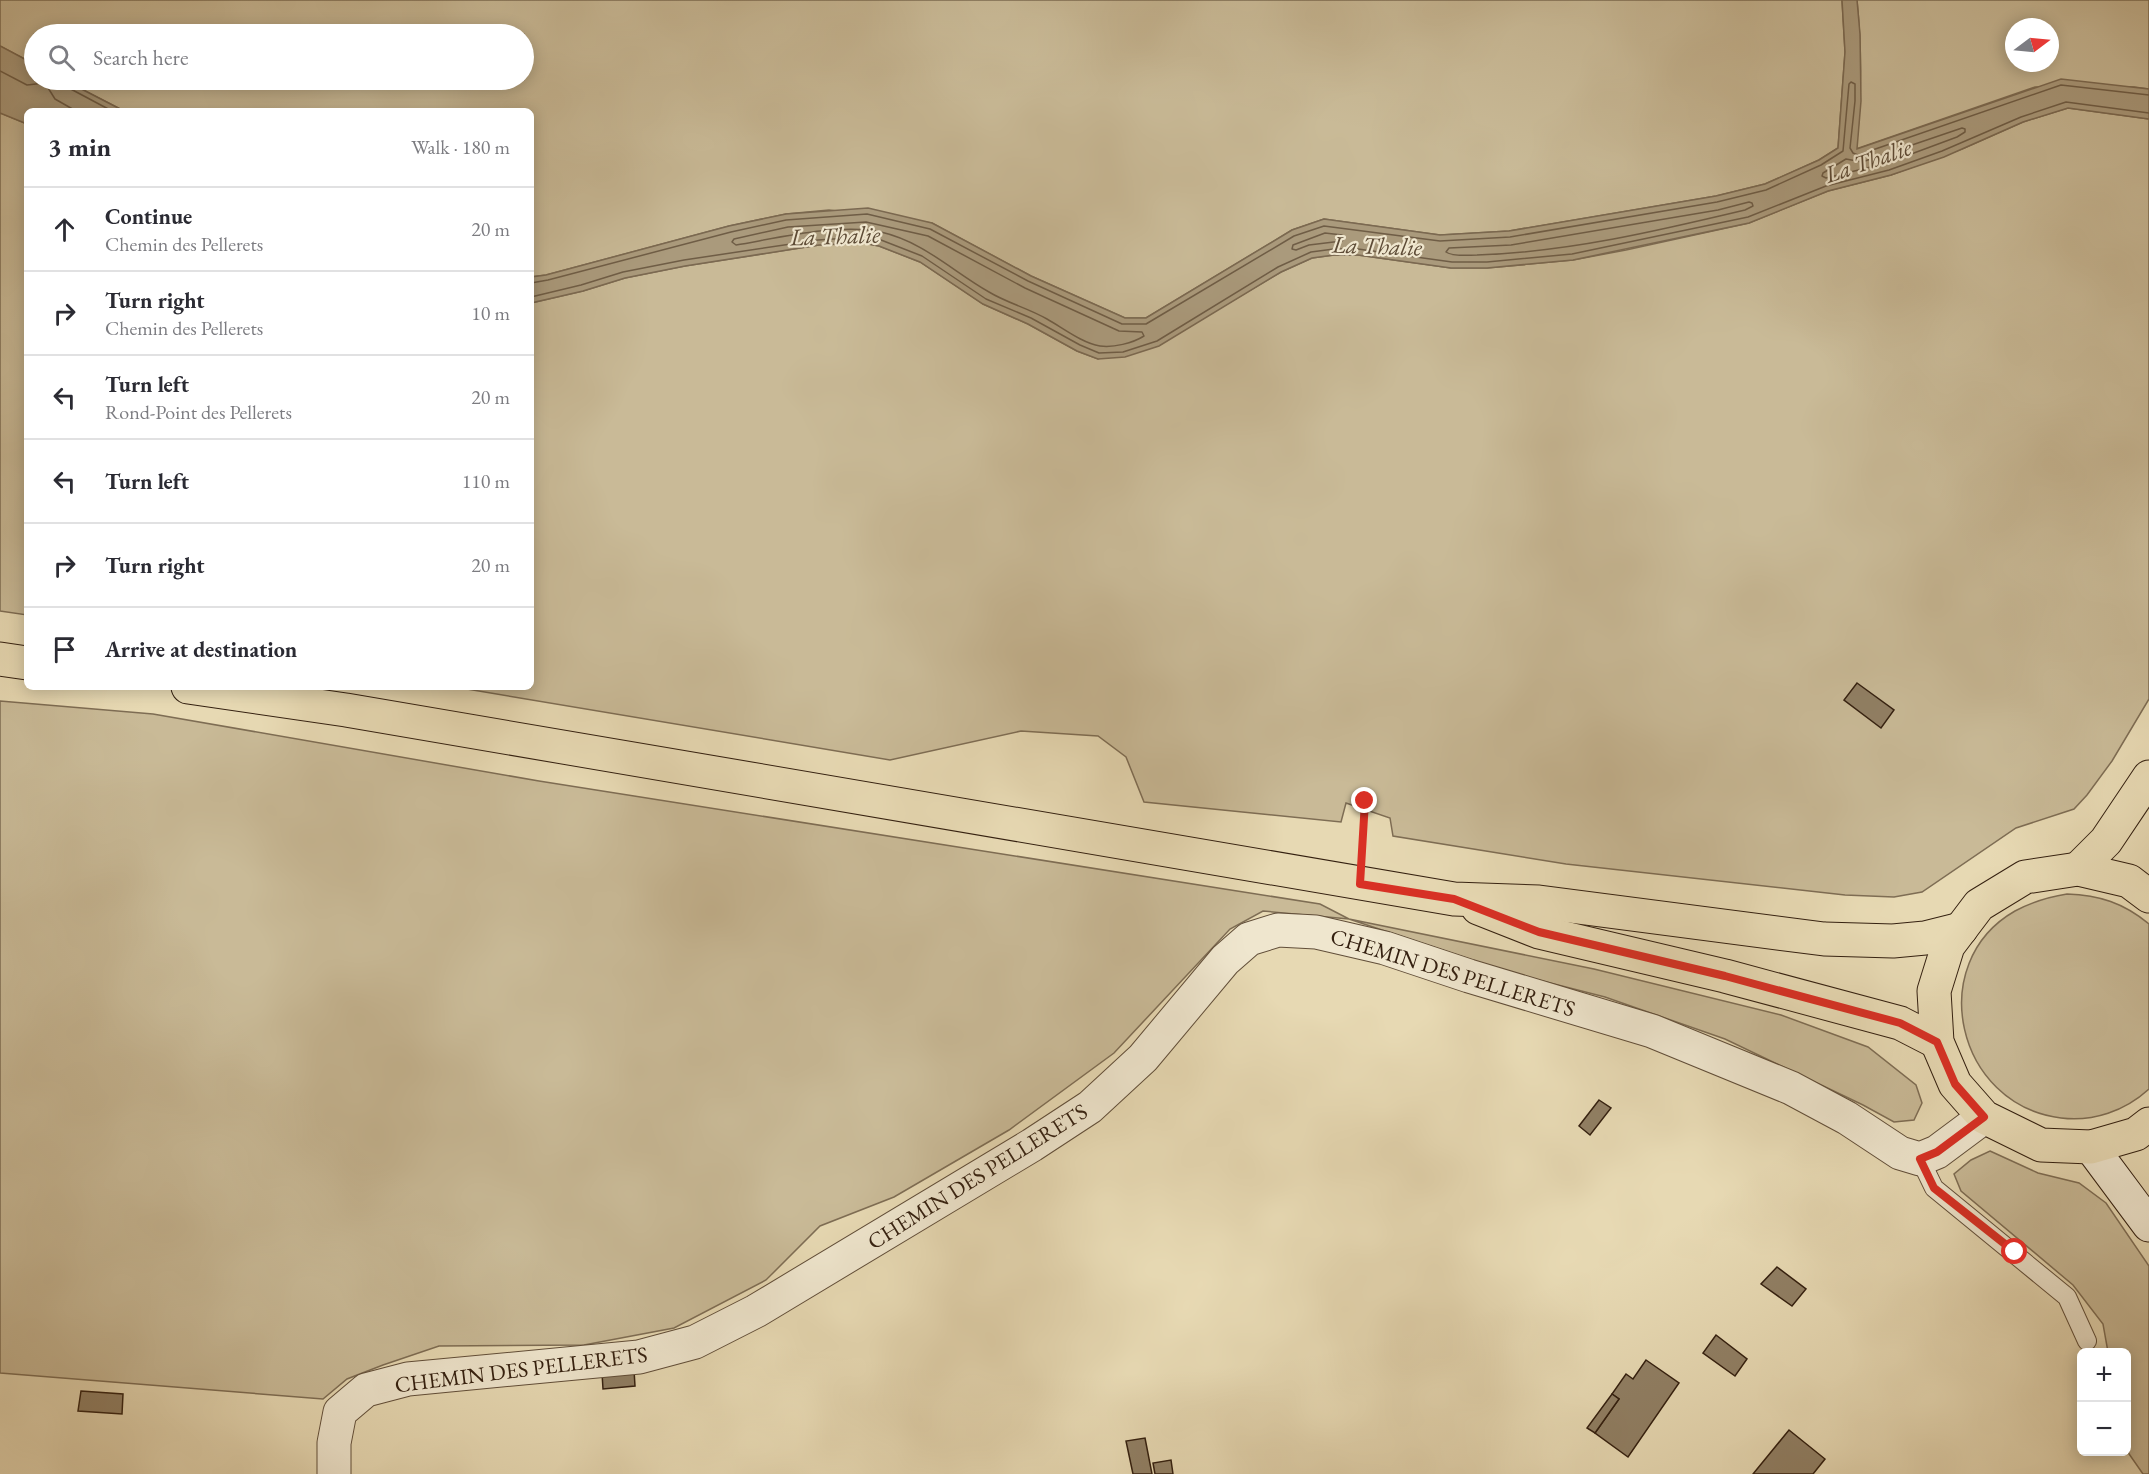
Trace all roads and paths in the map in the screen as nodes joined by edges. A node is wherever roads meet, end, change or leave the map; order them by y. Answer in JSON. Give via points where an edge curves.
{"nodes":[{"id":1,"x":0,"y":659,"type":"edge"},
{"id":2,"x":24,"y":663,"type":"edge"},
{"id":3,"x":208,"y":690,"type":"edge"},
{"id":4,"x":2149,"y":777,"type":"edge"},
{"id":5,"x":1365,"y":801,"type":"dead end"},
{"id":6,"x":2079,"y":869,"type":"junction"},
{"id":7,"x":1360,"y":884,"type":"junction"},
{"id":8,"x":2149,"y":896,"type":"edge"},
{"id":9,"x":1454,"y":899,"type":"junction"},
{"id":10,"x":1961,"y":929,"type":"junction"},
{"id":11,"x":1937,"y":1042,"type":"junction"},
{"id":12,"x":1984,"y":1117,"type":"junction"},
{"id":13,"x":2149,"y":1124,"type":"edge"},
{"id":14,"x":2091,"y":1147,"type":"junction"},
{"id":15,"x":1920,"y":1159,"type":"junction"},
{"id":16,"x":2149,"y":1225,"type":"edge"},
{"id":17,"x":2087,"y":1341,"type":"dead end"},
{"id":18,"x":334,"y":1474,"type":"edge"}],
"edges":[{"from":1,"to":2,"type":"main road"},
{"from":3,"to":7,"type":"main road","via":[[358,712]]},
{"from":4,"to":6,"type":"main road","via":[[2106,841]]},
{"from":5,"to":7,"type":"path"},
{"from":6,"to":8,"type":"main road","via":[[2128,881]]},
{"from":6,"to":10,"type":"main road","via":[[2025,877],[1979,905]]},
{"from":7,"to":9,"type":"main road"},
{"from":9,"to":10,"type":"main road","via":[[1539,902],[1824,939],[1893,941]]},
{"from":9,"to":11,"type":"main road","via":[[1539,932],[1900,1023]]},
{"from":10,"to":11,"type":"main road","via":[[1948,946],[1934,991]]},
{"from":11,"to":12,"type":"main road","via":[[1955,1084]]},
{"from":12,"to":14,"type":"main road","via":[[2042,1145]]},
{"from":12,"to":15,"type":"street","via":[[1937,1152]]},
{"from":13,"to":14,"type":"main road","via":[[2136,1134]]},
{"from":14,"to":16,"type":"street"},
{"from":15,"to":17,"type":"lane","via":[[1934,1188],[2067,1297]]},
{"from":15,"to":18,"type":"street","name":"CHEMIN DES PELLERETS","via":[[1900,1153],[1791,1088],[1652,1032],[1385,948],[1316,932],[1278,930],[1249,939],[1225,960],[1143,1058],[1090,1107],[756,1311],[695,1342],[639,1357],[408,1379],[366,1390],[340,1412]]}]}
